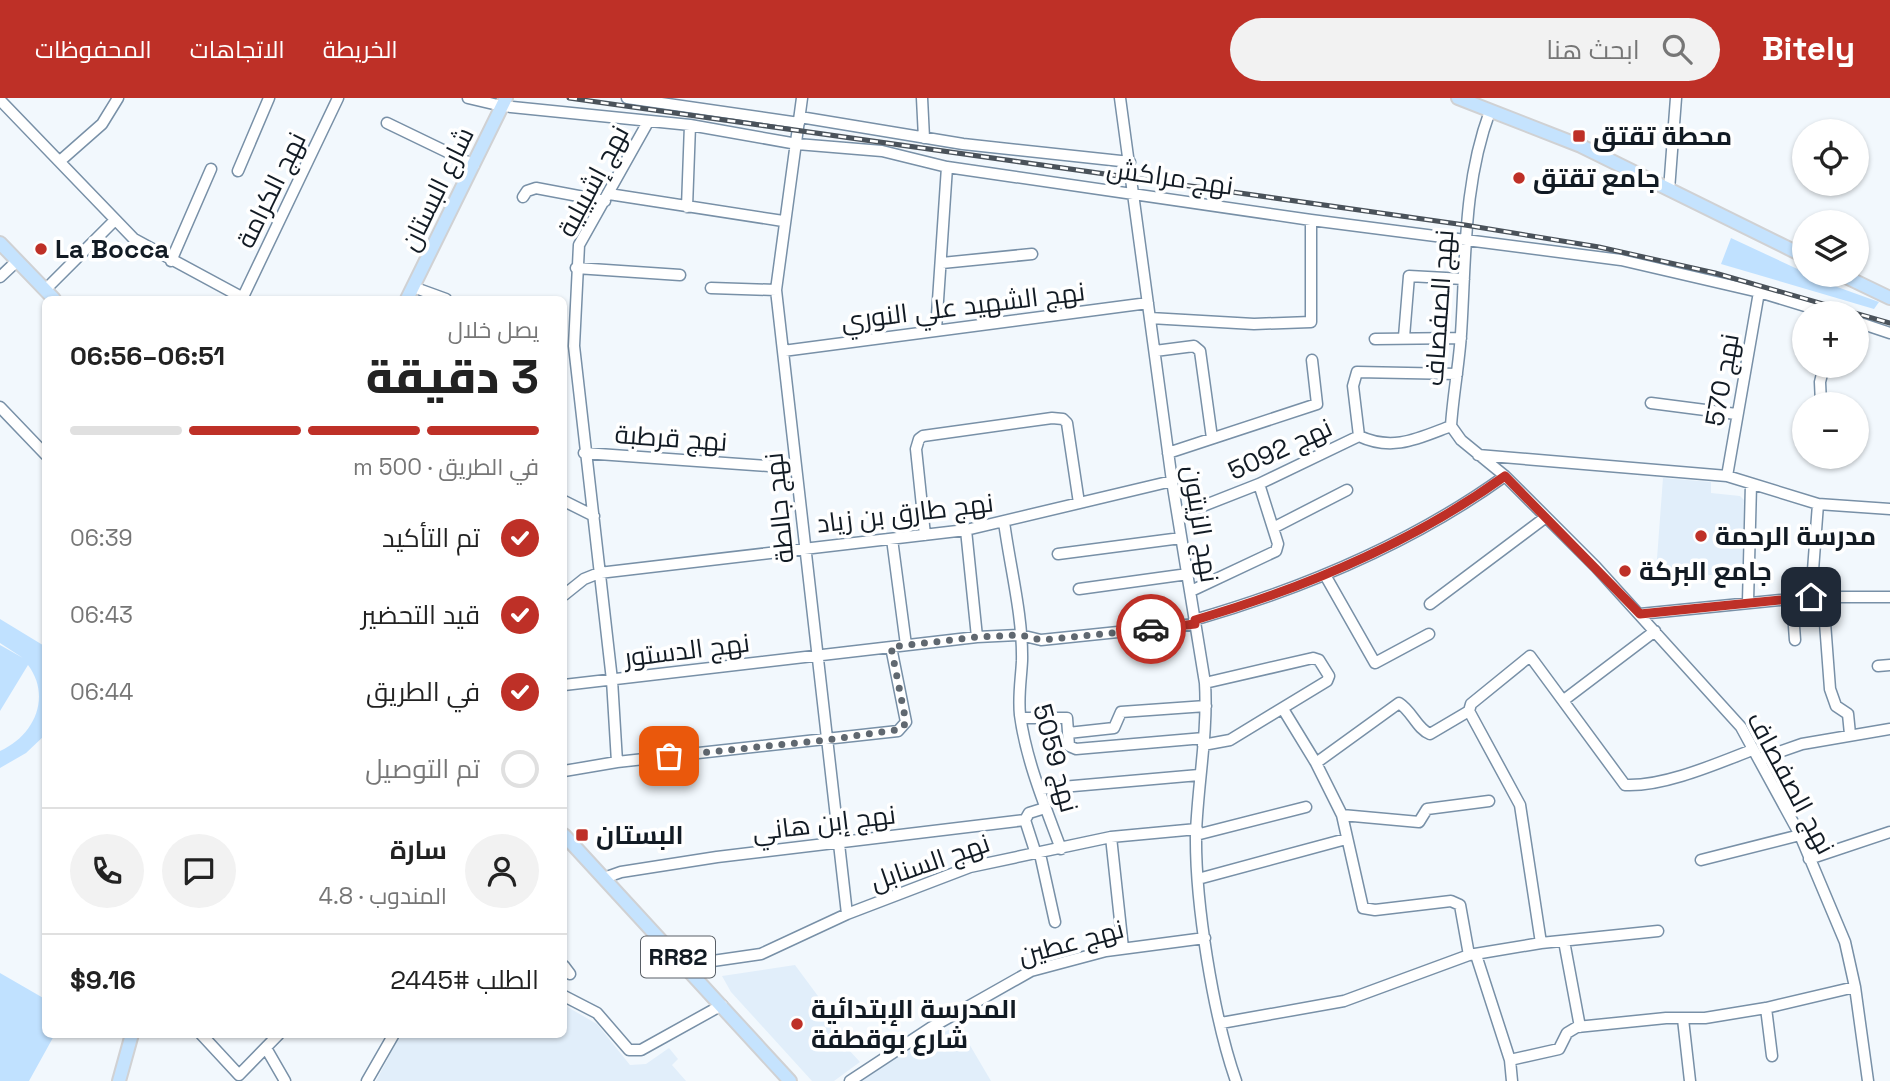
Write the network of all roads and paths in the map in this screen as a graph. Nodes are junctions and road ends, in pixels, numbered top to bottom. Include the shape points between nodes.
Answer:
1 (118, 98) edge
2 (269, 98) edge
3 (338, 98) edge
4 (468, 98) edge
5 (627, 98) edge
6 (802, 98) edge
7 (922, 98) edge
8 (1120, 98) edge
9 (1458, 98) edge
10 (1676, 98) edge
11 (0, 100) edge
12 (504, 102) edge
13 (1490, 111) junction
14 (799, 120) junction
15 (648, 122) junction
16 (387, 123) dead end
17 (690, 125) junction
18 (924, 138) junction
19 (797, 144) junction
20 (60, 161) junction
21 (1129, 162) junction
22 (474, 165) junction
23 (947, 167) junction
24 (211, 169) dead end
25 (238, 171) dead end
26 (1669, 190) junction
27 (1135, 194) junction
28 (523, 197) dead end
29 (607, 197) junction
30 (687, 207) junction
31 (114, 220) junction
32 (1311, 220) junction
33 (783, 221) junction
34 (1464, 240) junction
35 (0, 243) edge
36 (1792, 250) edge
37 (1032, 254) dead end
38 (17, 261) junction
39 (171, 261) junction
40 (942, 263) junction
41 (576, 268) junction
42 (680, 275) dead end
43 (0, 277) edge
44 (1464, 279) junction
45 (1867, 287) edge
46 (710, 288) dead end
47 (776, 290) junction
48 (1759, 292) junction
49 (410, 293) edge
50 (50, 294) edge
51 (237, 296) edge
52 (244, 296) edge
53 (428, 296) edge
54 (1890, 298) edge
55 (1792, 302) edge
56 (1148, 303) junction
57 (1150, 318) junction
58 (1869, 326) edge
59 (936, 331) junction
60 (1890, 333) edge
61 (1404, 337) junction
62 (1461, 338) junction
63 (1375, 339) dead end
64 (567, 343) edge
65 (574, 346) junction
66 (783, 351) junction
67 (1155, 351) junction
68 (1312, 360) dead end
69 (1457, 374) junction
70 (1651, 404) dead end
71 (0, 407) edge
72 (1736, 414) junction
73 (1451, 426) junction
74 (1359, 436) junction
75 (1212, 438) junction
76 (42, 451) edge
77 (584, 453) junction
78 (1168, 453) junction
79 (1477, 455) junction
80 (796, 468) junction
81 (1505, 476) junction
82 (1727, 476) junction
83 (1172, 481) junction
84 (1259, 484) junction
85 (1751, 484) junction
86 (1347, 490) dead end
87 (567, 502) edge
88 (1079, 503) junction
89 (1818, 504) junction
90 (1890, 509) edge
91 (1180, 515) junction
92 (594, 516) junction
93 (1546, 517) junction
94 (1004, 522) junction
95 (1273, 528) junction
96 (966, 530) junction
97 (925, 535) junction
98 (1181, 538) junction
99 (892, 539) junction
100 (803, 547) junction
101 (1058, 554) dead end
102 (599, 573) junction
103 (1188, 574) junction
104 (1325, 575) junction
105 (1079, 589) dead end
106 (1191, 591) junction
107 (567, 593) edge
108 (1823, 596) junction
109 (1811, 597) junction
110 (1890, 597) edge
111 (1792, 599) junction
112 (1748, 603) junction
113 (1430, 604) dead end
114 (1640, 614) junction
115 (1195, 622) junction
116 (1655, 631) junction
117 (1429, 634) dead end
118 (1020, 635) junction
119 (977, 637) junction
120 (1795, 640) dead end
121 (906, 645) junction
122 (891, 647) junction
123 (815, 656) junction
124 (1890, 665) edge
125 (1878, 666) dead end
126 (612, 680) junction
127 (1205, 683) junction
128 (567, 685) edge
129 (1564, 700) junction
130 (1206, 706) junction
131 (1283, 709) junction
132 (1469, 711) junction
133 (1021, 718) junction
134 (1890, 729) edge
135 (1068, 733) junction
136 (1850, 734) junction
137 (827, 740) junction
138 (1203, 742) junction
139 (1756, 755) junction
140 (617, 762) junction
141 (1316, 763) junction
142 (567, 770) edge
143 (1199, 775) junction
144 (1039, 789) junction
145 (1489, 801) dead end
146 (1306, 807) dead end
147 (1045, 808) junction
148 (1342, 815) junction
149 (1025, 820) junction
150 (1196, 832) junction
151 (1890, 832) edge
152 (1800, 835) junction
153 (1111, 837) junction
154 (1346, 839) junction
155 (567, 841) edge
156 (837, 842) junction
157 (1061, 849) junction
158 (1038, 852) junction
159 (1809, 859) junction
160 (1701, 860) dead end
161 (604, 878) junction
162 (1198, 880) junction
163 (847, 914) junction
164 (1055, 922) dead end
165 (1658, 931) dead end
166 (1205, 938) junction
167 (1564, 941) junction
168 (1541, 943) junction
169 (1123, 948) junction
170 (1473, 955) junction
171 (685, 965) junction
172 (1855, 987) junction
173 (567, 998) edge
174 (722, 1005) junction
175 (1766, 1008) junction
176 (1683, 1018) junction
177 (1221, 1023) junction
178 (1580, 1027) junction
179 (131, 1038) edge
180 (204, 1038) edge
181 (275, 1038) edge
182 (390, 1038) edge
183 (266, 1048) junction
184 (1772, 1056) dead end
185 (1510, 1060) junction
186 (237, 1078) edge
187 (119, 1081) edge
188 (285, 1081) edge
189 (367, 1081) edge
190 (790, 1081) edge
191 (850, 1081) edge
192 (1236, 1081) edge
193 (1512, 1081) edge
194 (1690, 1081) edge
195 (1868, 1081) edge

1 - 20 street via 102,124
2 - 25 street
3 - 52 street, نهج الكرامة
4 - 12 street, نهج مراكش
5 - 14 street
6 - 14 street, نهج جالطة
7 - 18 street
8 - 21 street, نهج الزيتون
9 - 13 main road
10 - 26 street
11 - 20 street
12 - 15 street, نهج مراكش
12 - 22 main road, شارع البستان
13 - 26 main road via 1581,146
13 - 34 street, نهج الصفصاف via 1477,152
14 - 18 street
14 - 19 street, نهج جالطة
15 - 17 street, نهج مراكش
15 - 29 street, نهج إشبيلية
16 - 22 street
17 - 19 street, نهج مراكش
17 - 30 street
18 - 21 street
19 - 23 street, نهج مراكش via 883,151
19 - 33 street, نهج جالطة
20 - 31 street
21 - 27 street, نهج الزيتون
22 - 49 main road, شارع البستان
23 - 27 street, نهج مراكش
23 - 40 street
24 - 39 street
26 - 36 main road
27 - 32 street, نهج مراكش
27 - 56 street, نهج الزيتون
28 - 29 street via 536,188
29 - 30 street
29 - 41 street, نهج إشبيلية via 579,245
30 - 33 street
31 - 39 street via 134,239
31 - 50 street
32 - 34 street, نهج مراكش
32 - 57 street via 1311,322
33 - 47 street, نهج جالطة
34 - 44 street, نهج الصفصاف
34 - 48 street, نهج مراكش via 1621,260
35 - 38 main road
37 - 40 street
38 - 43 street
38 - 50 main road
39 - 51 street
40 - 59 street
41 - 42 street
41 - 65 street, نهج إشبيلية
44 - 61 street via 1409,276
44 - 62 street, نهج الصفصاف
45 - 54 main road
46 - 47 street
47 - 66 street, نهج جالطة
48 - 55 street, نهج مراكش
48 - 72 street, نهج 570
49 - 53 street
56 - 57 street, نهج الزيتون
56 - 59 street, نهج الشهيد علي النوري
57 - 67 street, نهج الزيتون
58 - 60 street
59 - 66 street, نهج الشهيد علي النوري
61 - 62 street
61 - 63 street
62 - 69 street, نهج الصفصاف
64 - 65 street
65 - 77 street, نهج إشبيلية
66 - 80 street, نهج جالطة
67 - 75 street via 1194,346 1199,351
67 - 78 street, نهج الزيتون
68 - 75 street via 1317,404
69 - 73 street, نهج الصفصاف
69 - 74 street via 1357,372 1353,386
70 - 72 street
71 - 76 street
72 - 82 street, نهج 570
73 - 74 street via 1400,445 1370,442
73 - 79 street, نهج الصفصاف
74 - 84 street, نهج 5092
75 - 78 street
77 - 80 street, نهج قرطبة
77 - 92 street, نهج إشبيلية
78 - 83 street, نهج الزيتون
79 - 81 street, نهج الصفصاف
79 - 82 street
80 - 100 street, نهج جالطة
81 - 93 street, نهج الصفصاف
81 - 104 street, نهج الدستور via 1461,508
82 - 85 street
83 - 88 street, نهج طارق بن زياد
83 - 91 street, نهج الزيتون
84 - 91 street, نهج 5092
84 - 95 street
85 - 89 street
85 - 112 street
86 - 95 street
87 - 92 street
88 - 94 street, نهج طارق بن زياد
88 - 97 street via 1063,419 923,436 916,449
89 - 90 street
89 - 109 street
91 - 98 street, نهج الزيتون
92 - 102 street, نهج إشبيلية
93 - 113 street
93 - 114 street, نهج الصفصاف
94 - 96 street, نهج طارق بن زياد
94 - 118 street, نهج 5059
95 - 106 street via 1278,544 1272,554
96 - 97 street, نهج طارق بن زياد
96 - 119 street
97 - 99 street, نهج طارق بن زياد
98 - 101 street
98 - 103 street, نهج الزيتون
99 - 100 street, نهج طارق بن زياد
99 - 121 street
100 - 102 street, نهج طارق بن زياد
100 - 123 street, نهج جالطة
102 - 107 street, نهج طارق بن زياد
102 - 126 street, نهج إشبيلية
103 - 105 street
103 - 106 street, نهج الزيتون
104 - 115 street, نهج الدستور
104 - 117 street via 1376,663
106 - 115 street, نهج الزيتون
108 - 109 street
108 - 110 street
108 - 136 street via 1830,689 1836,706 1848,715
109 - 111 street
111 - 112 street
111 - 120 street
112 - 114 street
114 - 116 street, نهج الصفصاف
115 - 118 street, نهج الدستور via 1041,640
115 - 127 street, نهج الزيتون
116 - 129 street
116 - 139 street, نهج الصفصاف via 1727,709
118 - 119 street, نهج الدستور
118 - 133 street, نهج 5059 via 1022,663 1017,687
119 - 121 street, نهج الدستور
121 - 122 street, نهج الدستور
122 - 123 street, نهج الدستور
122 - 137 street via 905,726 898,731
123 - 126 street, نهج الدستور
123 - 137 street, نهج جالطة
124 - 125 street
126 - 128 street, نهج الدستور
126 - 140 street, نهج إشبيلية
127 - 130 street, نهج الزيتون
127 - 131 street via 1319,660 1328,673 1327,681
129 - 132 street via 1530,656 1471,704
129 - 139 street via 1625,785
130 - 135 street via 1121,712 1114,729
130 - 138 street, نهج الزيتون
131 - 138 street via 1230,740
131 - 141 street
132 - 141 street via 1430,734 1399,703
132 - 168 street via 1520,805
133 - 135 street via 1067,718
133 - 144 street, نهج 5059
134 - 136 street
135 - 138 street via 1069,746 1076,749
136 - 139 street
137 - 140 street
137 - 156 street, نهج جالطة
138 - 143 street, نهج الزيتون
139 - 152 street, نهج الصفصاف
140 - 142 street
141 - 148 street
143 - 144 street
143 - 150 street, نهج الزيتون
144 - 147 street, نهج 5059
145 - 148 street via 1427,809 1419,822
146 - 150 street, نهج السنابل
147 - 149 street, نهج إبن هاني via 1029,813
147 - 157 street, نهج 5059
148 - 154 street
149 - 156 street, نهج إبن هاني
149 - 158 street
150 - 153 street, نهج السنابل
150 - 162 street, نهج الزيتون
151 - 159 street
152 - 159 street, نهج الصفصاف
152 - 160 street
153 - 157 street, نهج السنابل
153 - 169 street
154 - 162 street
154 - 170 street via 1363,908 1451,901 1460,905
155 - 161 main road, RR82
156 - 161 street, نهج إبن هاني
156 - 163 street, نهج جالطة
157 - 158 street, نهج السنابل
158 - 163 street, نهج السنابل via 970,867
158 - 164 street
159 - 172 street, نهج الصفصاف via 1845,942
161 - 171 main road, RR82
162 - 166 street, نهج الزيتون
163 - 171 street, نهج السنابل via 761,954
165 - 167 street
166 - 169 street, نهج عطين
166 - 177 street, نهج الزيتون
167 - 168 street
167 - 178 street
168 - 170 street
169 - 191 street, نهج عطين via 1018,976
170 - 177 street via 1344,1001
170 - 185 street
171 - 174 main road, RR82
172 - 175 street
172 - 195 street, نهج الصفصاف
173 - 174 street via 597,1013 629,1050 641,1050
174 - 190 main road, RR82
175 - 176 street
175 - 184 street
176 - 178 street
176 - 194 street
177 - 192 street, نهج الزيتون
178 - 185 street via 1567,1033 1559,1049
179 - 187 main road
180 - 186 street
181 - 183 street
182 - 189 street
183 - 186 street
183 - 188 street
185 - 193 street

